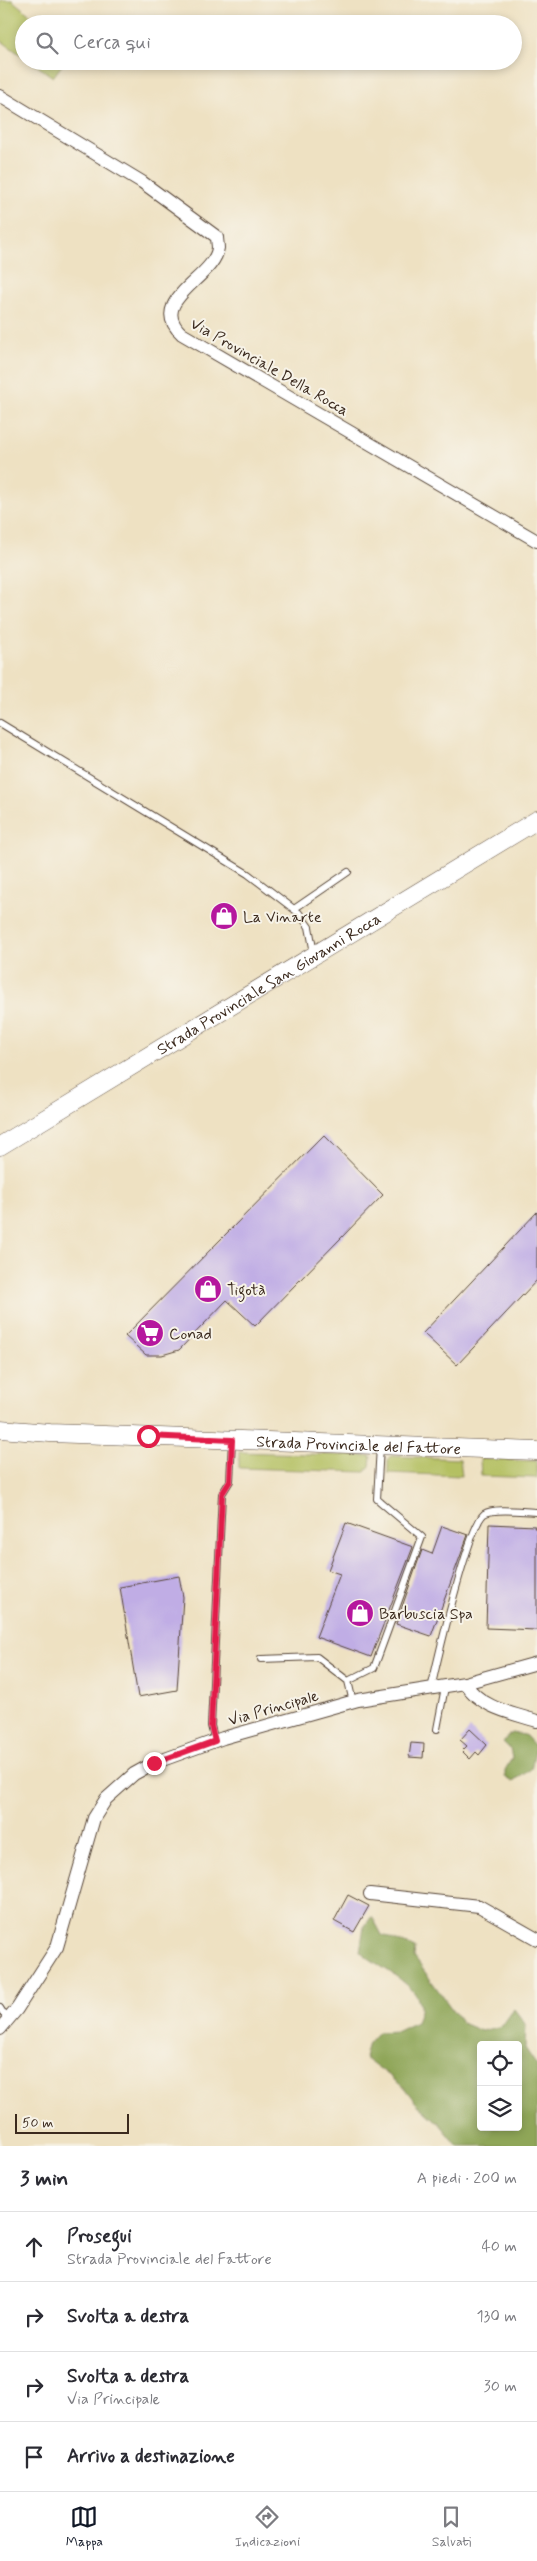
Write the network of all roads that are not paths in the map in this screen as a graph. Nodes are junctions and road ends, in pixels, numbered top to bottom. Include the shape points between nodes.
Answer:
1 (0, 96) edge
2 (537, 541) edge
3 (0, 723) edge
4 (537, 820) edge
5 (348, 872) dead end
6 (294, 909) junction
7 (314, 955) junction
8 (0, 1146) edge
9 (0, 1429) edge
10 (232, 1440) junction
11 (380, 1446) junction
12 (537, 1451) edge
13 (537, 1512) edge
14 (261, 1659) dead end
15 (537, 1663) edge
16 (348, 1681) junction
17 (465, 1683) junction
18 (445, 1688) junction
19 (431, 1689) junction
20 (353, 1702) junction
21 (537, 1721) edge
22 (437, 1729) dead end
23 (215, 1741) junction
24 (370, 1894) dead end
25 (537, 1939) edge
26 (2, 2019) edge

1 - 2 street, Via Provinciale Della Rocca via 142,182 217,236 218,249 210,263 173,306 173,326 182,334
3 - 6 lane via 232,863
4 - 7 main road, Strada Provinciale San Giovanni Rocca
5 - 6 lane
6 - 7 lane via 309,926
7 - 8 main road, Strada Provinciale San Giovanni Rocca
9 - 10 main road, Strada Provinciale del Fattore
10 - 11 main road, Strada Provinciale del Fattore
10 - 23 lane via 230,1481 222,1494 211,1726
11 - 12 main road, Strada Provinciale del Fattore
11 - 16 lane via 377,1499 422,1537 374,1668
13 - 19 lane via 493,1511 483,1515 474,1533 449,1612
14 - 16 lane via 317,1657
15 - 17 street, Via Principale
16 - 20 lane
17 - 18 street, Via Principale
17 - 21 street via 469,1691 494,1707
18 - 19 street, Via Principale
18 - 22 lane
19 - 20 street, Via Principale
20 - 23 street, Via Principale
23 - 26 street, Via Principale via 154,1763 134,1774 106,1798 94,1818 57,1947 17,2009
24 - 25 street via 479,1906

